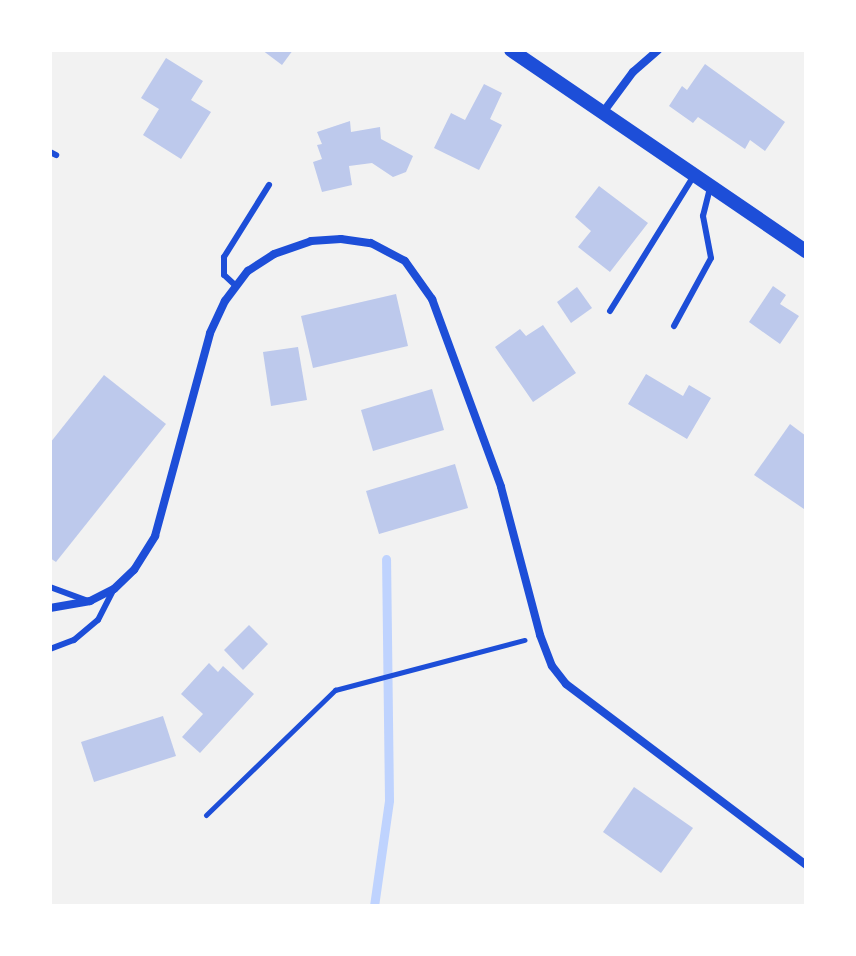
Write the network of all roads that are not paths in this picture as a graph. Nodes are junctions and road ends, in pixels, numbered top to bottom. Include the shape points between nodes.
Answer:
1 (511, 50) edge
2 (658, 50) edge
3 (604, 111) junction
4 (695, 174) junction
5 (269, 185) dead end
6 (711, 185) junction
7 (806, 251) edge
8 (236, 286) junction
9 (610, 311) dead end
10 (674, 326) dead end
11 (50, 587) edge
12 (114, 589) junction
13 (90, 601) junction
14 (50, 608) edge
15 (50, 649) edge
16 (806, 865) edge

1 - 3 street
2 - 3 street via 633,72
3 - 4 street
4 - 6 street
4 - 9 lane
5 - 8 lane via 224,257 224,275
6 - 7 street
6 - 10 lane via 703,216 711,258
8 - 12 street via 210,333 155,536 134,570
8 - 16 street via 274,254 311,241 341,239 390,250 419,277 432,299 492,462 552,666 566,684
11 - 13 lane
12 - 13 street
12 - 15 lane via 98,620 74,640
13 - 14 street

